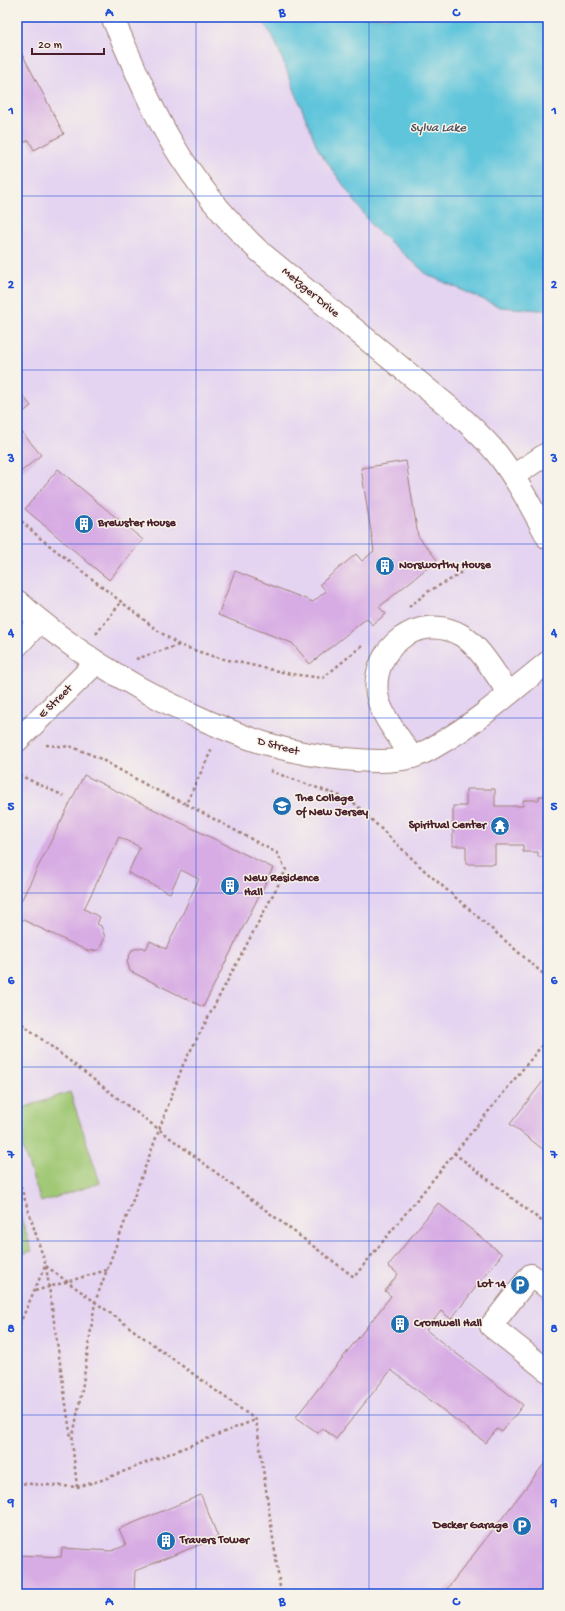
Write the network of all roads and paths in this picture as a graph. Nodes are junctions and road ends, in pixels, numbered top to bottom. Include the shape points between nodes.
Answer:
1 (112, 17) edge
2 (548, 453) edge
3 (513, 476) junction
4 (17, 517) edge
5 (548, 538) edge
6 (466, 567) dead end
7 (17, 601) edge
8 (122, 601) junction
9 (406, 610) dead end
10 (40, 621) junction
11 (95, 635) dead end
12 (366, 643) dead end
13 (179, 645) junction
14 (17, 646) edge
15 (132, 661) dead end
16 (548, 662) edge
17 (96, 663) junction
18 (509, 693) junction
19 (17, 741) edge
20 (41, 744) dead end
21 (213, 745) dead end
22 (412, 757) junction
23 (17, 763) edge
24 (270, 771) dead end
25 (64, 796) dead end
26 (186, 804) junction
27 (548, 978) edge
28 (17, 1020) edge
29 (548, 1038) edge
30 (159, 1130) junction
31 (454, 1153) junction
32 (17, 1175) edge
33 (548, 1226) edge
34 (46, 1266) junction
35 (107, 1270) junction
36 (68, 1282) junction
37 (49, 1287) junction
38 (548, 1288) edge
39 (35, 1291) junction
40 (95, 1302) junction
41 (17, 1330) edge
42 (548, 1371) edge
43 (256, 1420) junction
44 (72, 1442) junction
45 (17, 1483) edge
46 (77, 1486) junction
47 (281, 1593) edge
48 (285, 1594) edge

1 - 3 street, Metzger Drive via 171,143 212,201 235,228 459,415 489,445
2 - 3 street
3 - 5 street, Metzger Drive
4 - 8 path via 40,538
6 - 9 path via 456,576 429,591
7 - 10 street, D Street
8 - 11 path
8 - 13 path
10 - 14 street
10 - 17 street, D Street
12 - 13 path via 323,678 291,674 215,657
13 - 15 path
16 - 18 street, D Street
17 - 19 street, E Street
17 - 22 street, D Street via 153,696 257,742 288,751 360,761
18 - 22 street, D Street via 455,735
18 - 22 street via 476,648 461,636 443,629 424,629 407,634 392,645 382,660 376,677 377,695 383,712
20 - 26 path via 72,747 98,757
21 - 26 path
23 - 25 path via 19,775
24 - 27 path via 351,800 424,870
26 - 30 path via 277,853 286,870 183,1065
28 - 30 path
29 - 31 path
30 - 31 path via 354,1277
30 - 35 path
31 - 33 path
32 - 34 path
34 - 36 path
34 - 37 path
34 - 39 path
35 - 36 path
35 - 40 path
36 - 37 path
36 - 40 path
37 - 39 path
37 - 44 path
38 - 42 street via 531,1275 491,1326
39 - 41 path
40 - 43 path
40 - 44 path
43 - 46 path via 102,1480
43 - 47 path
44 - 46 path
45 - 46 path
47 - 48 path

